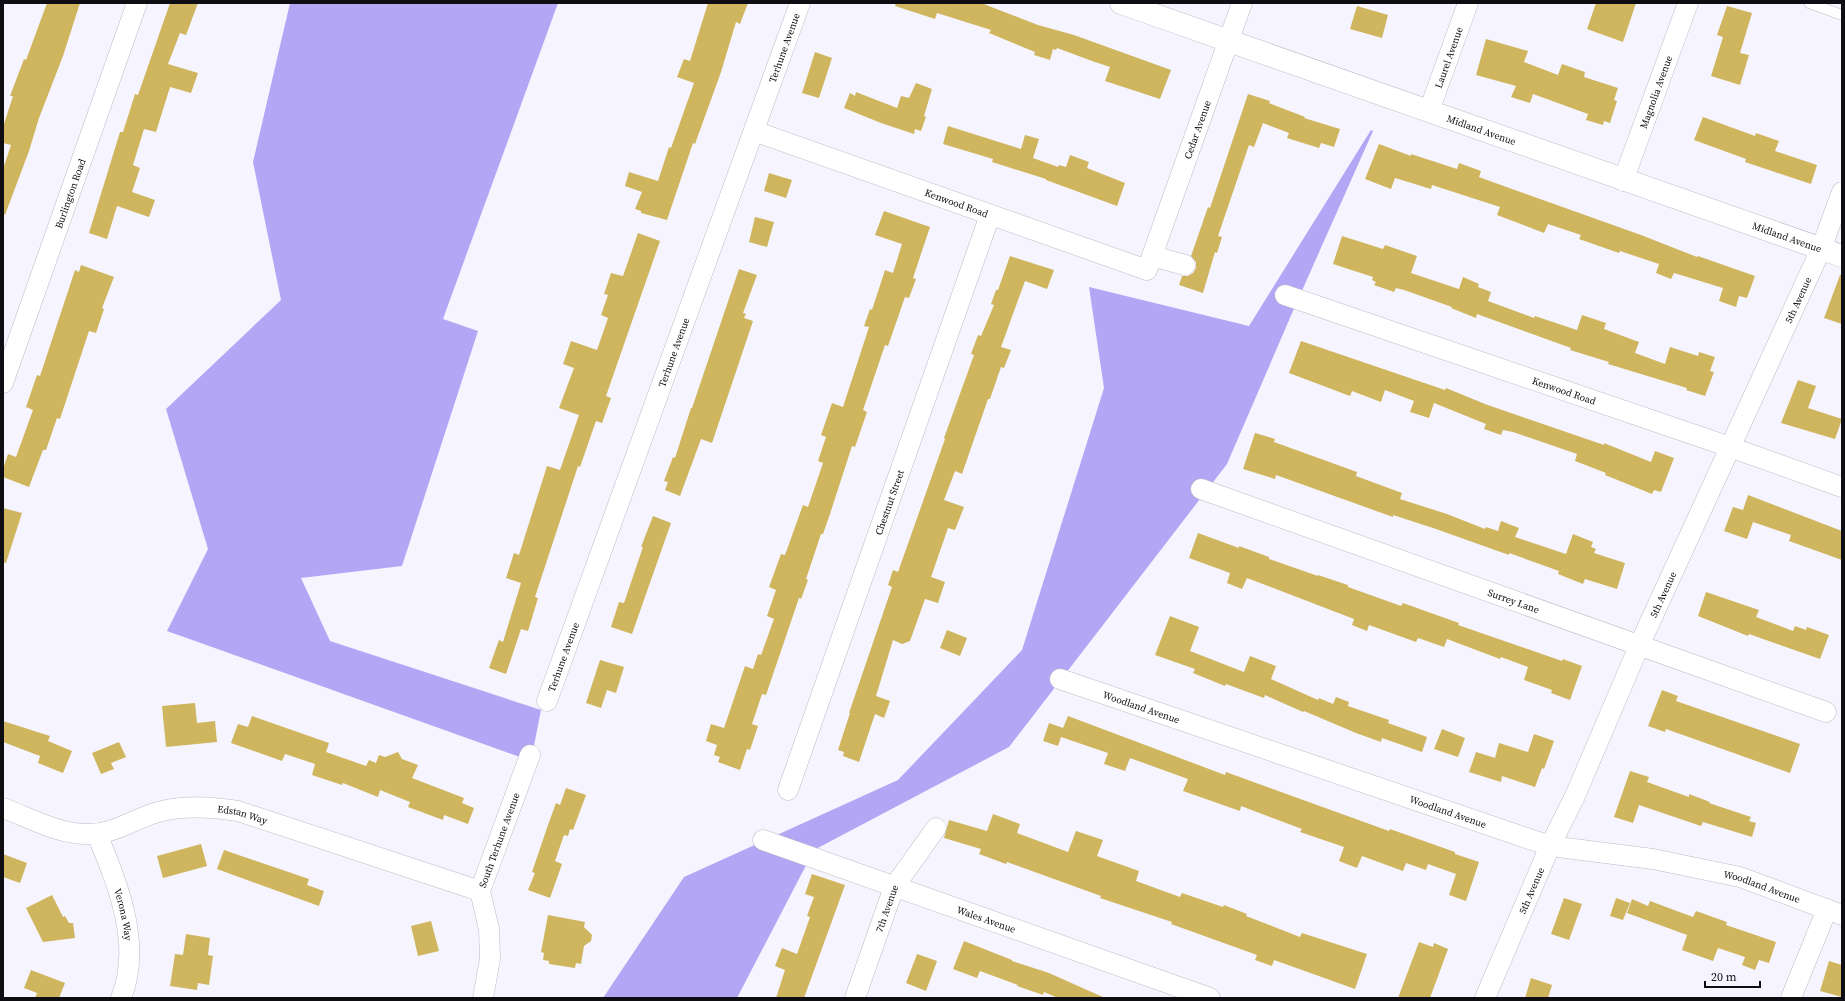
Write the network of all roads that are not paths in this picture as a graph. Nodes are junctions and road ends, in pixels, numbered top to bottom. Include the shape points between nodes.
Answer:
1 (137, 3) edge
2 (800, 3) edge
3 (1121, 3) edge
4 (1242, 3) edge
5 (1468, 3) edge
6 (1688, 3) edge
7 (1809, 3) edge
8 (1842, 15) edge
9 (1228, 40) junction
10 (1429, 111) junction
11 (754, 131) junction
12 (1623, 181) junction
13 (1842, 192) edge
14 (990, 215) junction
15 (1821, 249) junction
16 (1152, 256) junction
17 (1842, 256) edge
18 (1185, 265) dead end
19 (1285, 295) dead end
20 (3, 383) edge
21 (1730, 447) junction
22 (1842, 487) edge
23 (1201, 489) dead end
24 (1639, 646) junction
25 (1060, 679) dead end
26 (547, 701) dead end
27 (1826, 712) dead end
28 (530, 755) dead end
29 (788, 790) dead end
30 (3, 808) edge
31 (936, 828) dead end
32 (97, 834) junction
33 (763, 840) dead end
34 (1550, 846) junction
35 (894, 887) junction
36 (480, 891) junction
37 (1834, 912) edge
38 (1173, 992) edge
39 (121, 998) edge
40 (483, 998) edge
41 (855, 998) edge
42 (1210, 998) edge
43 (1485, 998) edge
44 (1792, 998) edge

1 - 20 street, Burlington Road
2 - 11 street, Terhune Avenue
3 - 9 street, Midland Avenue
4 - 9 street, Cedar Avenue
5 - 10 street, Laurel Avenue
6 - 12 street, Magnolia Avenue
7 - 8 lane
9 - 10 street, Midland Avenue
9 - 16 street, Cedar Avenue
10 - 12 street, Midland Avenue
11 - 14 street, Kenwood Road
11 - 26 street, Terhune Avenue
12 - 15 street, Midland Avenue
13 - 15 street, 5th Avenue
14 - 16 street, Kenwood Road via 1147,270
14 - 29 street, Chestnut Street
15 - 17 street, Midland Avenue
15 - 21 street, 5th Avenue
16 - 18 street
19 - 21 street, Kenwood Road
21 - 22 street, Kenwood Road
21 - 24 street, 5th Avenue
23 - 24 street, Surrey Lane
24 - 27 street, Surrey Lane
24 - 34 street, 5th Avenue via 1575,796
25 - 34 street, Woodland Avenue
28 - 36 street, South Terhune Avenue
30 - 32 street, Edstan Way via 66,832
31 - 35 street, 7th Avenue
32 - 36 street, Edstan Way via 115,830 161,811 186,807 212,807 238,811
32 - 39 street, Verona Way via 116,882 128,928 128,966
33 - 35 street, Wales Avenue
34 - 37 street, Woodland Avenue via 1653,859 1720,872
34 - 43 street, 5th Avenue
35 - 38 street, Wales Avenue
35 - 41 street, 7th Avenue
36 - 40 street, South Terhune Avenue via 489,929 490,959
37 - 44 street
38 - 42 street, Wales Avenue

